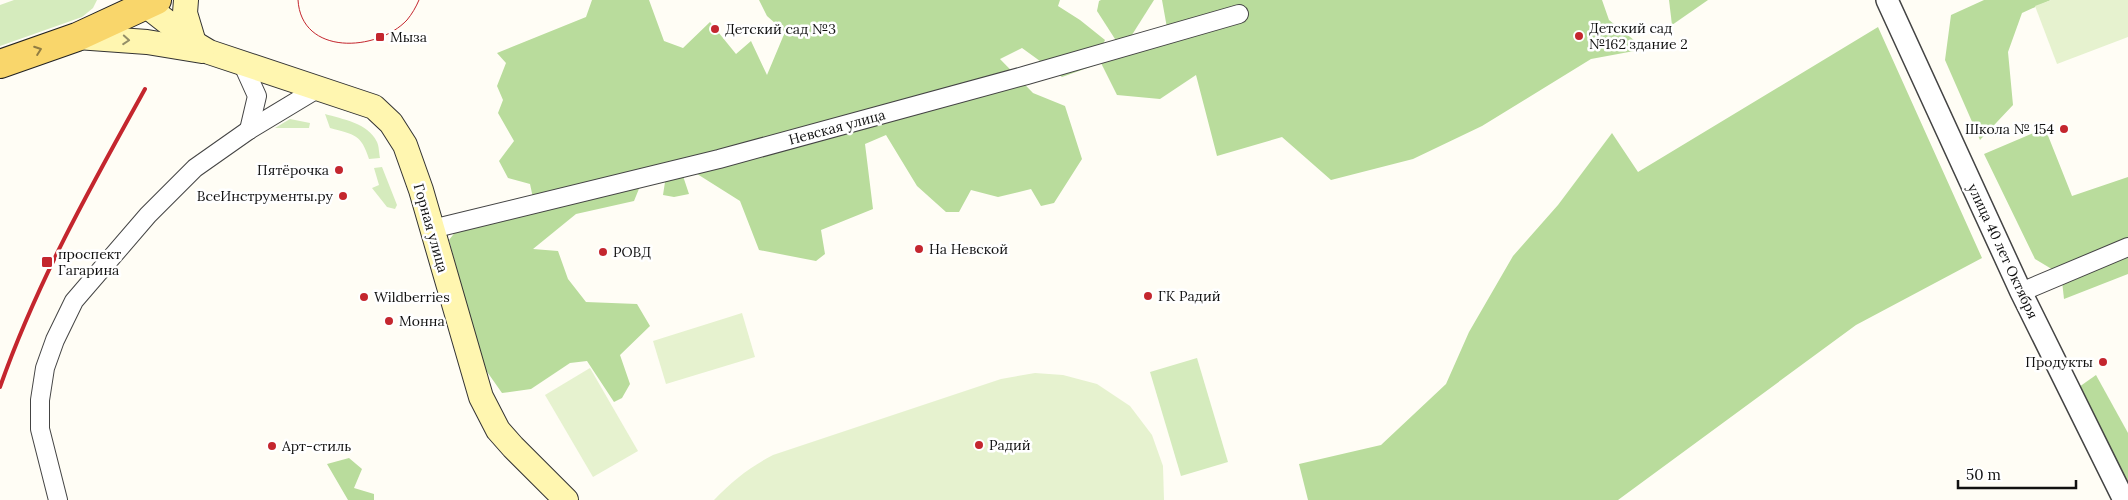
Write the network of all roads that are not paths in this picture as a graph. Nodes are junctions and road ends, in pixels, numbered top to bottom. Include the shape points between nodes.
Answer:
1 (111, 0) edge
2 (186, 0) edge
3 (1886, 0) edge
4 (147, 2) edge
5 (1239, 14) dead end
6 (77, 37) junction
7 (201, 48) junction
8 (0, 64) edge
9 (244, 65) junction
10 (317, 89) junction
11 (249, 130) junction
12 (432, 229) junction
13 (2128, 247) edge
14 (2021, 292) junction
15 (58, 500) edge
16 (566, 500) edge
17 (2124, 500) edge

1 - 6 main road via 100,17
2 - 7 main road via 185,13
3 - 14 street, улица 40 лет Октября
4 - 6 main road
4 - 7 main road, Горная улица
5 - 12 street, Невская улица via 719,159
6 -> 7 main road, Горная улица
8 -> 6 main road
7 - 9 main road, Горная улица
9 - 10 main road, Горная улица
9 - 11 street via 257,96
10 - 11 street
10 - 12 main road, Горная улица via 374,107 391,123 405,145
11 - 15 street via 195,168 148,215 74,301 45,368 40,400 40,429
12 - 16 main road, Горная улица via 481,398 498,430
13 - 14 street
14 - 17 street, улица 40 лет Октября

